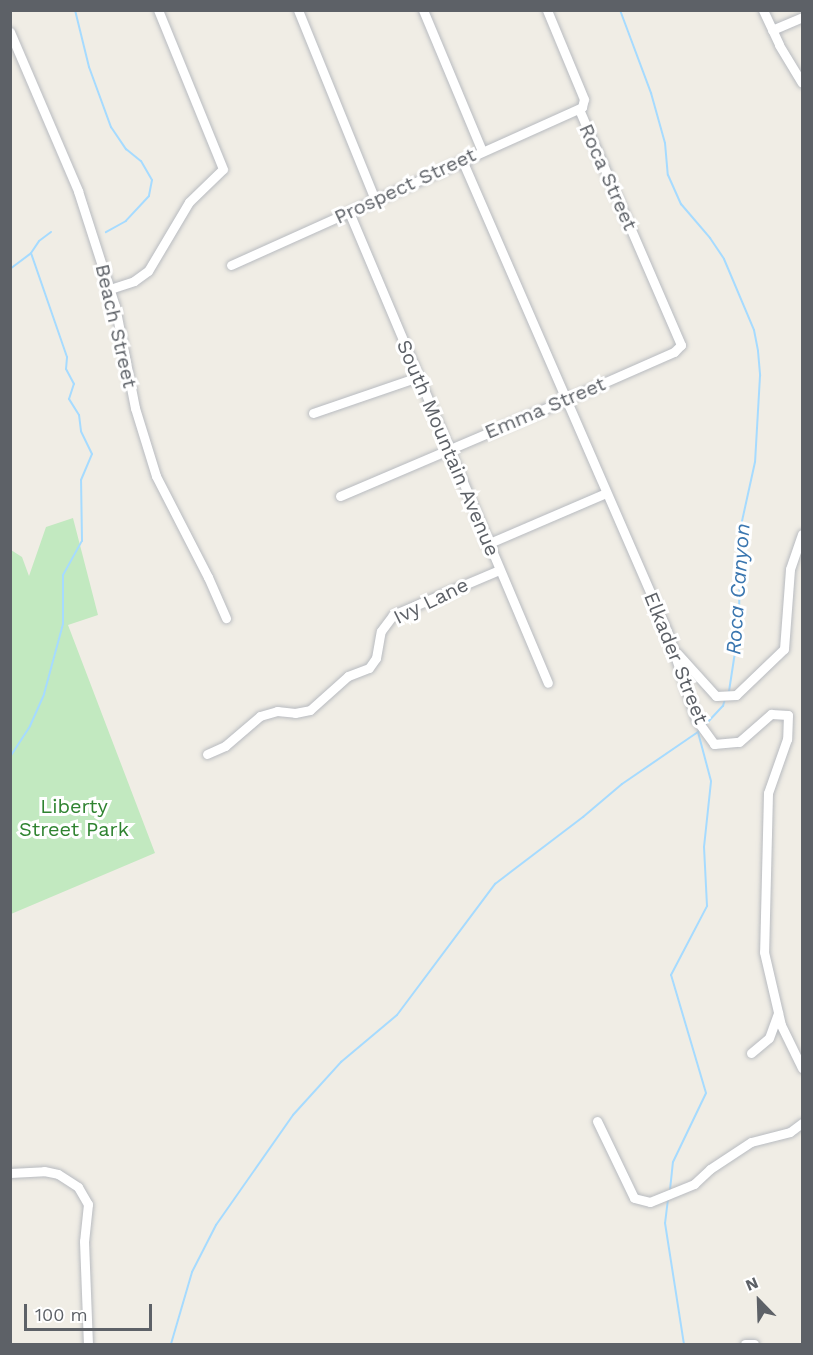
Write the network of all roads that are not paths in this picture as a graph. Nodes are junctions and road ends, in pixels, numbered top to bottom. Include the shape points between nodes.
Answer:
1 (158, 10) edge
2 (298, 10) edge
3 (423, 10) edge
4 (547, 10) edge
5 (763, 10) edge
6 (802, 17) edge
7 (772, 30) junction
8 (10, 32) edge
9 (802, 84) edge
10 (579, 110) junction
11 (482, 151) junction
12 (462, 160) junction
13 (375, 200) junction
14 (349, 212) junction
15 (231, 265) dead end
16 (110, 289) junction
17 (681, 345) joint
18 (418, 377) junction
19 (567, 399) junction
20 (313, 413) dead end
21 (447, 450) junction
22 (606, 493) junction
23 (340, 496) dead end
24 (802, 534) edge
25 (487, 544) junction
26 (499, 570) junction
27 (226, 618) dead end
28 (674, 650) junction
29 (548, 683) dead end
30 (207, 754) dead end
31 (778, 1013) junction
32 (751, 1053) dead end
33 (802, 1068) edge
34 (597, 1121) dead end
35 (802, 1123) edge
36 (10, 1173) edge
37 (88, 1344) edge
38 (745, 1344) edge
39 (754, 1344) edge

1 - 16 street via 223,170 189,202 148,271 134,281
2 - 13 street
3 - 11 street
4 - 10 street, Roca Street via 584,99
5 - 7 street
6 - 7 street
7 - 9 street
8 - 16 street, Beach Street via 72,176
10 - 11 street, Prospect Street
10 - 17 street, Roca Street
11 - 12 street, Prospect Street
12 - 13 street, Prospect Street
12 - 19 street, Elkader Street
13 - 14 street, Prospect Street
14 - 15 street, Prospect Street
14 - 18 street, South Mountain Avenue
16 - 27 street, Beach Street via 147,452
17 - 19 street, Emma Street via 674,352
18 - 20 street
18 - 21 street, South Mountain Avenue
19 - 21 street, Emma Street
19 - 22 street, Elkader Street
21 - 23 street, Emma Street
21 - 25 street, South Mountain Avenue
22 - 25 street
22 - 28 street, Elkader Street
24 - 28 street via 790,568 784,649 733,695 721,696 716,696
25 - 26 street, South Mountain Avenue
26 - 29 street, South Mountain Avenue
26 - 30 street, Ivy Lane via 393,615 381,632 376,658 369,668 348,676 310,710 260,716 236,738
28 - 31 street, Elkader Street via 696,719 714,744 739,742 771,714 788,715 787,739 768,793 764,952
31 - 32 street via 769,1038
31 - 33 street, Elkader Street
34 - 35 street via 634,1198 650,1202 694,1184 751,1142 790,1132
36 - 37 street via 58,1174 78,1187 88,1204 84,1241
38 - 39 street

